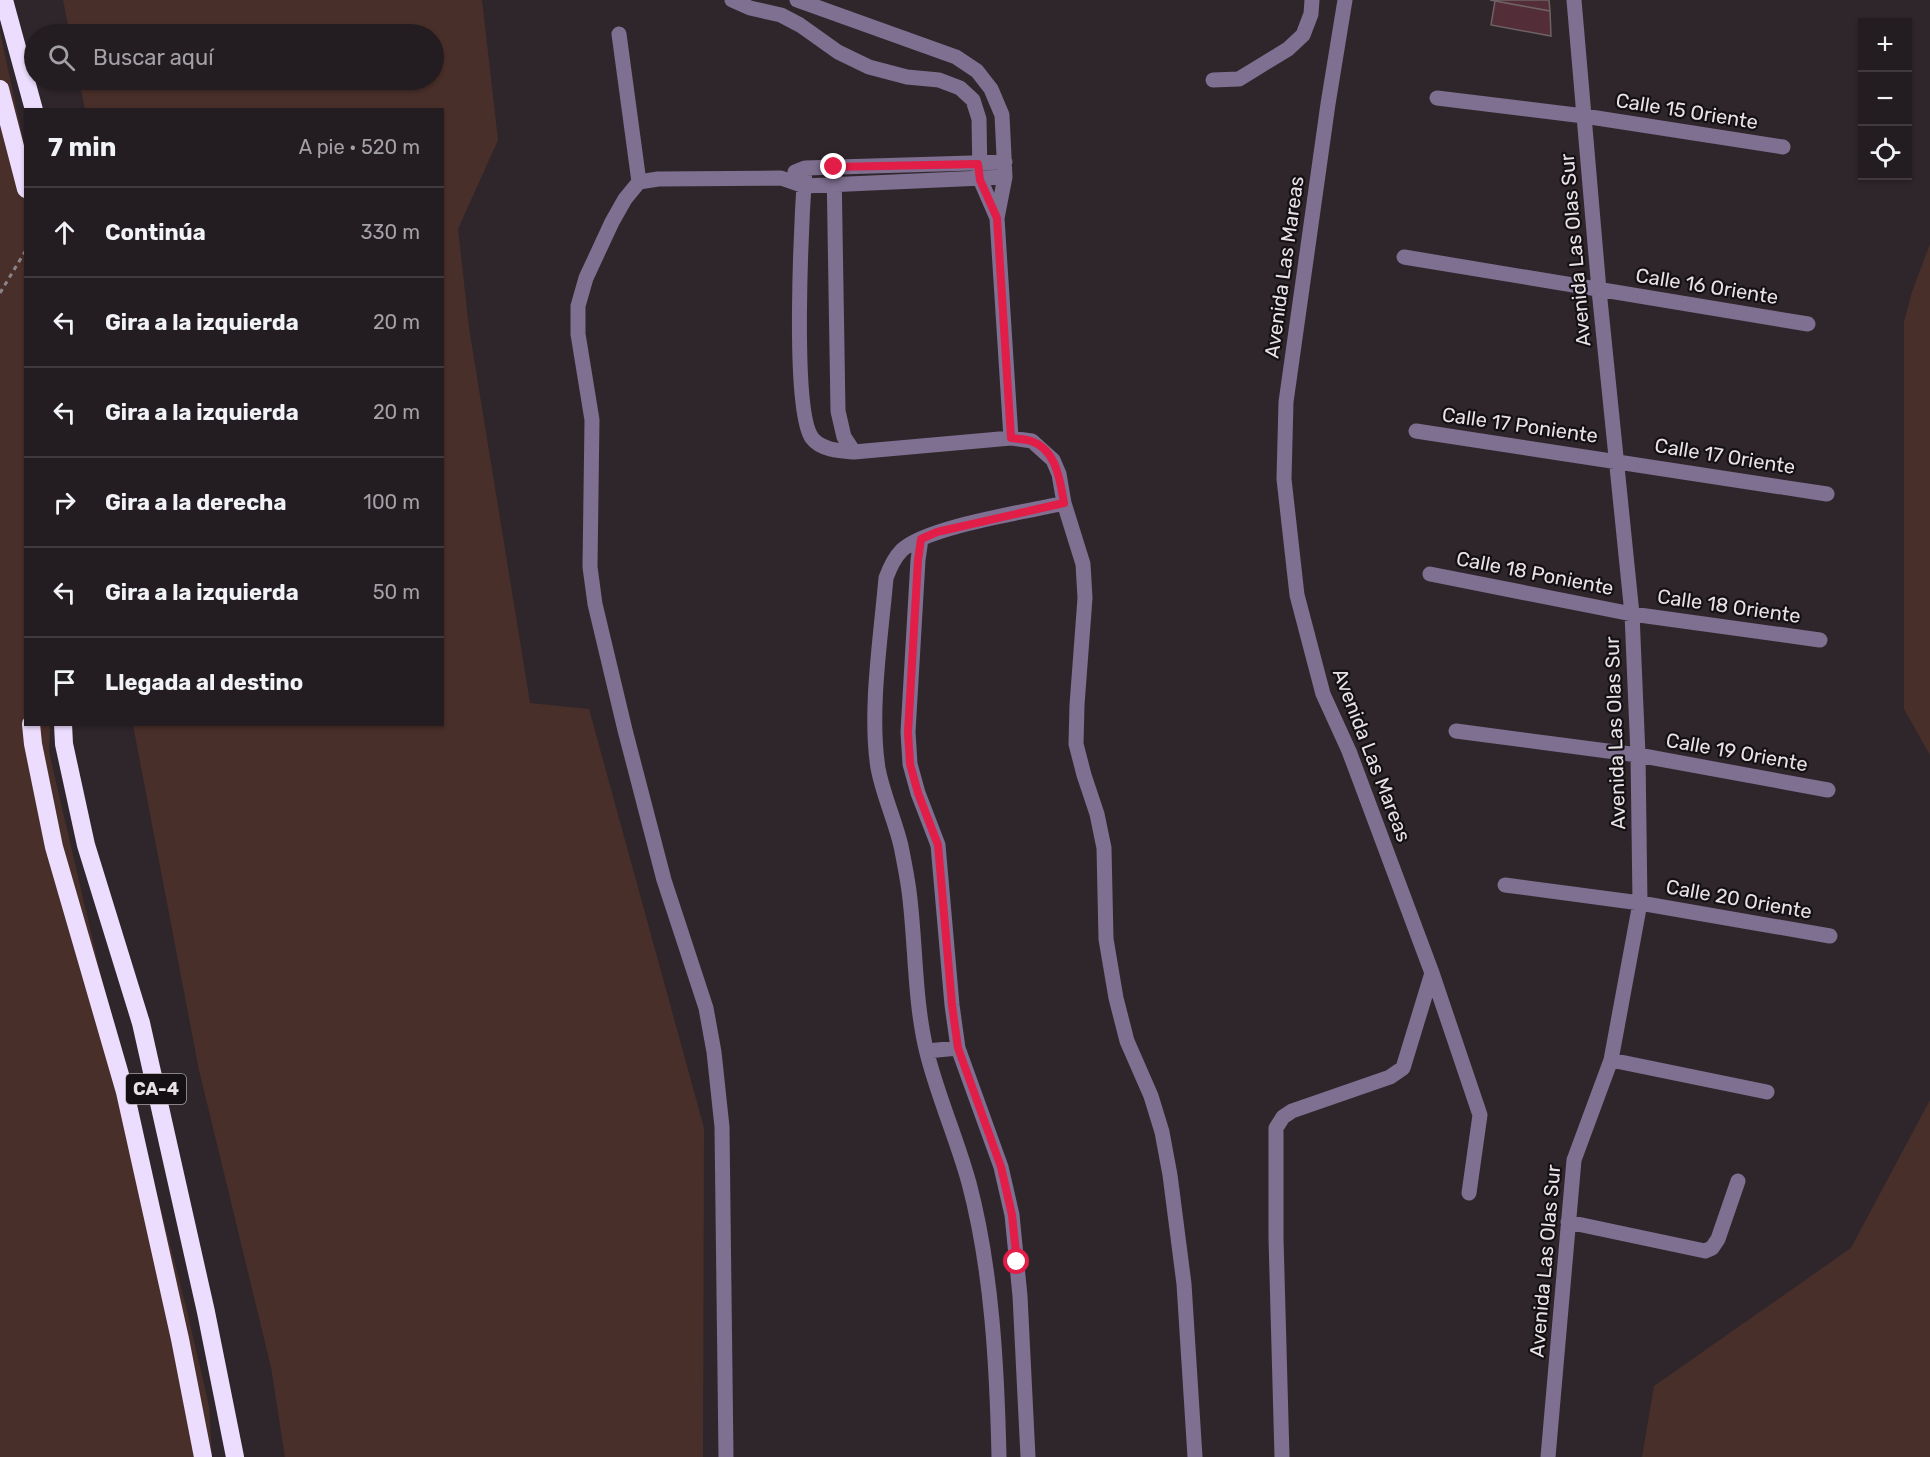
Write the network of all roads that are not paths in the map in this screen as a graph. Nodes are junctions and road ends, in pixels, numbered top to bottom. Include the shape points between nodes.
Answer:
1 (4, 0) edge
2 (732, 0) edge
3 (797, 0) edge
4 (1312, 0) edge
5 (1345, 0) edge
6 (1574, 0) edge
7 (618, 34) dead end
8 (24, 73) edge
9 (1213, 80) dead end
10 (0, 89) edge
11 (29, 90) edge
12 (1437, 98) dead end
13 (33, 108) edge
14 (1584, 116) junction
15 (1783, 147) dead end
16 (834, 167) junction
17 (804, 168) junction
18 (1005, 170) junction
19 (979, 172) junction
20 (781, 178) junction
21 (24, 181) edge
22 (639, 182) junction
23 (834, 185) junction
24 (804, 186) junction
25 (997, 218) junction
26 (1404, 257) dead end
27 (1599, 290) junction
28 (1808, 324) dead end
29 (1416, 431) dead end
30 (1011, 438) junction
31 (854, 452) junction
32 (1617, 461) junction
33 (1827, 494) dead end
34 (1064, 503) junction
35 (921, 539) junction
36 (1430, 574) dead end
37 (1632, 614) junction
38 (1820, 640) dead end
39 (31, 726) edge
40 (63, 726) edge
41 (1456, 731) dead end
42 (1638, 755) junction
43 (1828, 790) dead end
44 (1505, 885) dead end
45 (1640, 903) junction
46 (1830, 936) dead end
47 (1432, 973) junction
48 (958, 1048) junction
49 (927, 1051) junction
50 (1611, 1060) junction
51 (1767, 1092) dead end
52 (1738, 1181) dead end
53 (1469, 1193) dead end
54 (1568, 1222) junction
55 (203, 1457) edge
56 (235, 1457) edge
57 (726, 1457) edge
58 (999, 1457) edge
59 (1028, 1457) edge
60 (1195, 1457) edge
61 (1282, 1457) edge
62 (1548, 1457) edge

1 - 8 highway
2 - 19 street via 781,15 869,67 939,80 960,88 973,100 979,119
3 - 18 street via 956,57 977,71 991,89 1002,115
4 - 9 street via 1303,35 1288,49 1239,79
5 - 47 street, Avenida Las Mareas via 1286,402 1284,479 1297,594 1323,694 1349,751
6 - 14 street, Avenida Las Olas Sur
7 - 22 street
10 - 21 highway
11 - 13 highway
12 - 14 street, Calle 15 Oriente
14 - 15 street, Calle 15 Oriente
14 - 27 street, Avenida Las Olas Sur
16 - 17 street
16 - 19 street
16 - 23 street
17 - 20 street
17 - 24 street
18 - 19 street
18 - 25 street
19 - 23 street
19 - 25 street
20 - 22 street
20 - 24 street
22 - 57 street via 612,222 586,278 578,306 578,334 592,420 590,567 625,730 664,879 706,1008 714,1052 722,1127
23 - 24 street
23 - 31 street via 838,411 844,437
24 - 31 street via 801,394 805,424 813,440 831,450
25 - 30 street
26 - 27 street, Calle 16 Oriente
27 - 28 street, Calle 16 Oriente
27 - 32 street, Avenida Las Olas Sur
29 - 32 street, Calle 17 Poniente
30 - 31 street
30 - 34 street via 1032,441 1053,460
32 - 33 street, Calle 17 Oriente
32 - 37 street, Avenida Las Olas Sur
34 - 35 street
34 - 60 street via 1083,564 1085,598 1076,744 1104,848 1106,939 1116,998 1127,1041 1162,1132 1170,1175 1184,1284
35 - 48 street via 908,732 910,764 938,845
35 - 49 street via 904,548 886,578 876,741 883,792 901,845 909,890
36 - 37 street, Calle 18 Poniente
37 - 38 street, Calle 18 Oriente
37 - 42 street, Avenida Las Olas Sur
39 - 55 highway, CA-4 via 54,847 125,1092
40 - 56 highway, CA-4 via 86,845 141,1023
41 - 42 street, Calle 19 Oriente
42 - 43 street, Calle 19 Oriente
42 - 45 street, Avenida Las Olas Sur
44 - 45 street, Calle 20 Oriente
45 - 46 street, Calle 20 Oriente
45 - 50 street, Avenida Las Olas Sur
47 - 53 street, Avenida Las Mareas via 1480,1115
47 - 61 street via 1403,1068 1390,1077 1293,1111 1276,1128
48 - 49 street
48 - 59 street via 1001,1167 1012,1215
49 - 58 street via 978,1222 990,1295
50 - 51 street
50 - 54 street, Avenida Las Olas Sur via 1574,1160
52 - 54 street via 1718,1239 1705,1251
54 - 62 street, Avenida Las Olas Sur

